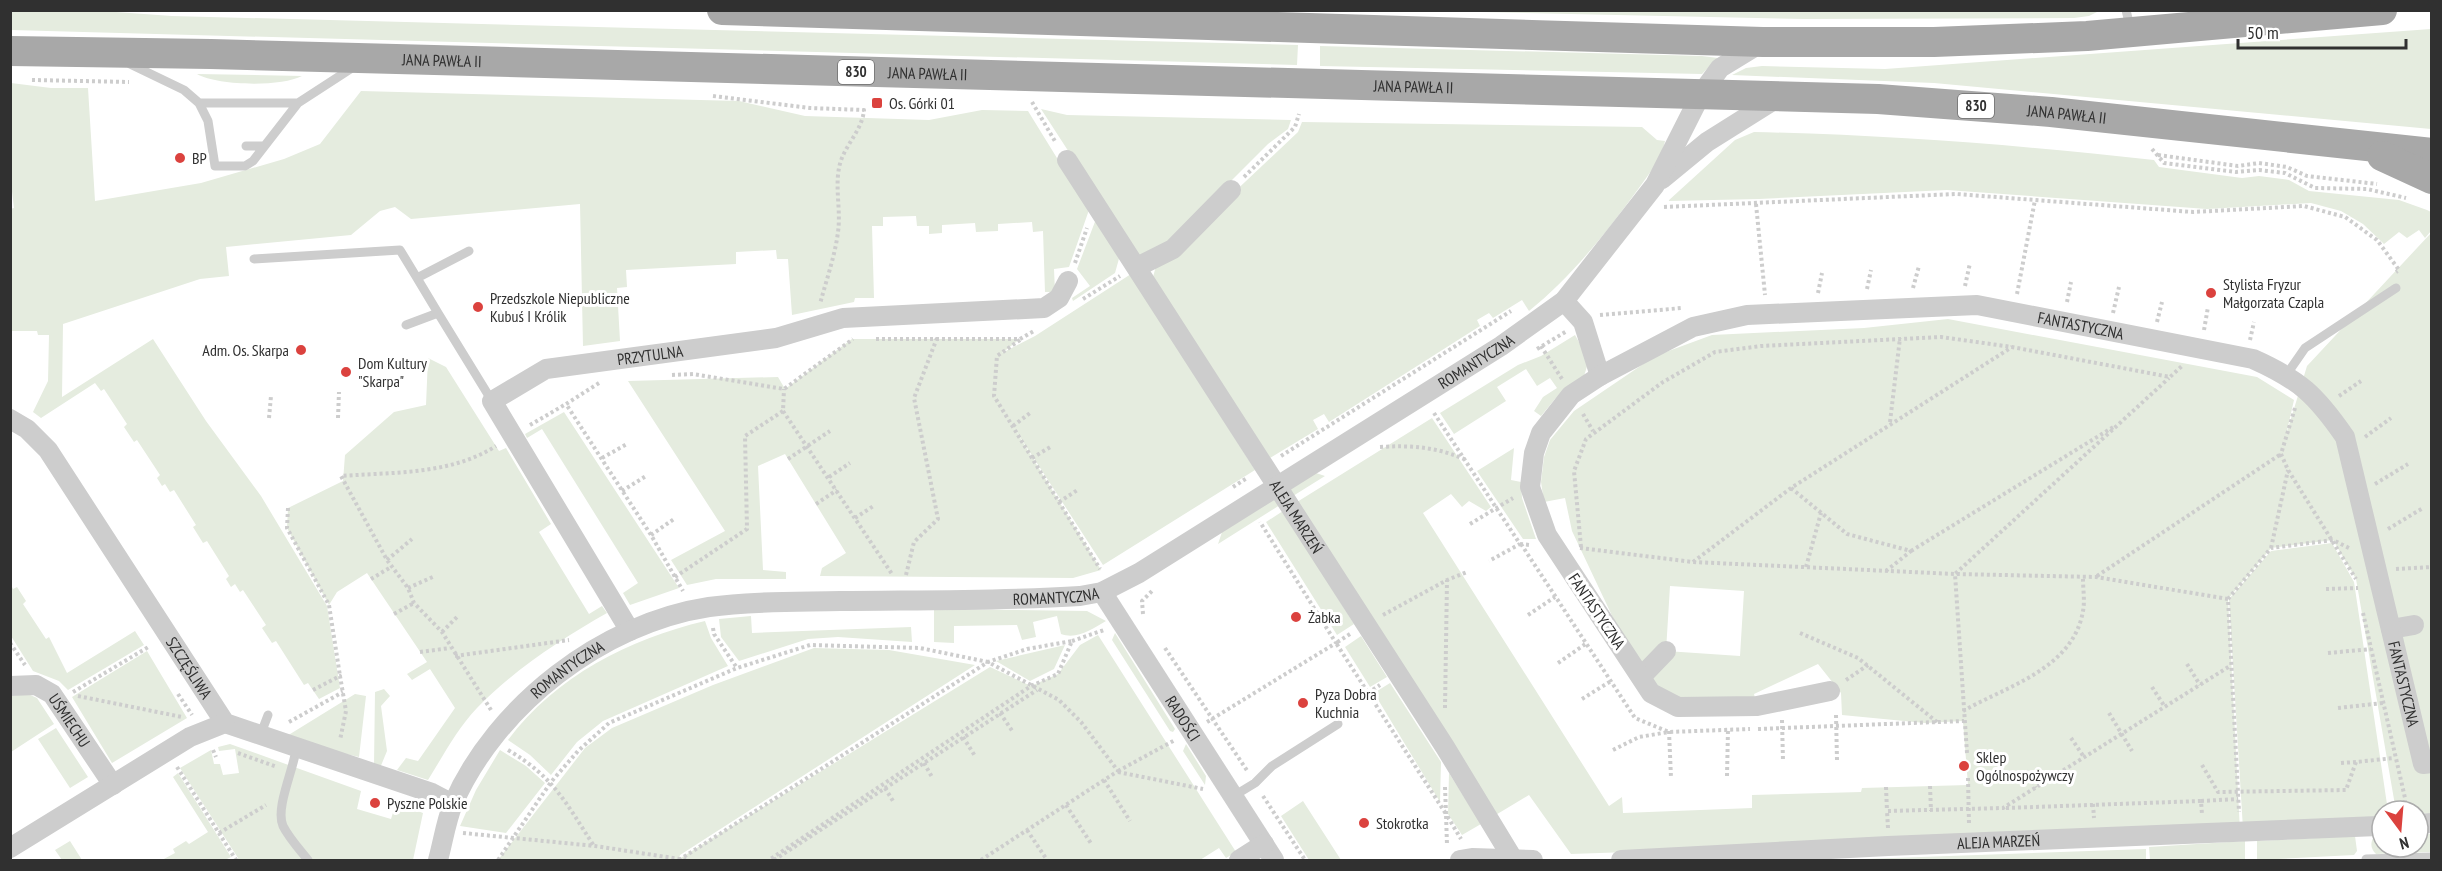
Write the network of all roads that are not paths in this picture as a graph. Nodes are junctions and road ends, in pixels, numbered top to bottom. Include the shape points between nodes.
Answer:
1 (722, 10) edge
2 (2382, 10) edge
3 (2129, 21) edge
4 (1763, 42) junction
5 (10, 51) edge
6 (106, 52) junction
7 (367, 58) junction
8 (1701, 94) junction
9 (1778, 97) junction
10 (199, 103) junction
11 (298, 103) junction
12 (210, 128) junction
13 (221, 128) dead end
14 (266, 129) dead end
15 (277, 129) junction
16 (2358, 145) junction
17 (246, 146) dead end
18 (264, 146) junction
19 (2432, 153) edge
20 (1067, 160) road end
21 (2432, 179) edge
22 (1655, 185) junction
23 (1231, 190) road end
24 (469, 251) dead end
25 (254, 259) dead end
26 (1137, 267) junction
27 (417, 278) junction
28 (1068, 280) road end
29 (2396, 288) dead end
30 (1564, 301) junction
31 (438, 313) junction
32 (406, 325) dead end
33 (2287, 374) junction
34 (1600, 376) junction
35 (492, 401) junction
36 (10, 419) edge
37 (1277, 486) junction
38 (1102, 592) junction
39 (2414, 625) dead end
40 (2391, 629) junction
41 (630, 631) junction
42 (1666, 651) dead end
43 (1641, 677) junction
44 (10, 686) edge
45 (1830, 691) dead end
46 (268, 715) dead end
47 (225, 723) junction
48 (1338, 724) dead end
49 (260, 736) junction
50 (296, 757) junction
51 (2426, 758) edge
52 (113, 785) junction
53 (1232, 797) junction
54 (453, 804) junction
55 (2370, 826) edge
56 (10, 848) edge
57 (1269, 852) edge
58 (2432, 857) edge
59 (1513, 859) edge
60 (2366, 859) edge
61 (308, 861) edge
62 (438, 861) edge
63 (1239, 861) edge
64 (1460, 861) edge
65 (1533, 861) edge
66 (1621, 861) edge

1 - 4 main road
2 - 3 main road
3 - 4 main road via 1934,42
4 - 8 street via 1720,68
5 - 6 main road, JANA PAWŁA II / 830
6 - 7 main road, JANA PAWŁA II / 830
6 - 10 lane via 173,84
7 - 8 main road, JANA PAWŁA II / 830
7 - 11 lane
8 - 9 main road, JANA PAWŁA II / 830
8 - 22 street, ROMANTYCZNA
9 - 16 main road, JANA PAWŁA II / 830 via 1878,99 2051,112
9 - 22 street, ROMANTYCZNA via 1707,142
10 - 11 lane
10 - 12 lane
11 - 15 lane
12 - 13 lane
12 - 18 lane via 217,146 215,166 245,166
14 - 15 lane
15 - 18 lane
16 - 19 main road, JANA PAWŁA II / 830
16 - 21 main road
17 - 18 lane
20 - 26 street, ALEJA MARZEŃ
22 - 30 street, ROMANTYCZNA
23 - 26 street via 1173,249
24 - 27 lane
25 - 27 lane via 400,250
26 - 37 street, ALEJA MARZEŃ
27 - 31 lane
28 - 35 street, PRZYTULNA via 1059,298 1044,308 843,318 801,336 546,369
29 - 33 lane via 2305,348
30 - 34 street via 1582,322
30 - 37 street, ROMANTYCZNA via 1501,346
31 - 32 lane
31 - 35 lane
33 - 34 street, FANTASTYCZNA via 2253,359 1977,305 1747,315 1693,327
33 - 40 street, FANTASTYCZNA via 2326,409 2345,437
34 - 43 street, FANTASTYCZNA via 1571,395 1541,433 1533,453 1530,487 1546,535
35 - 41 street
36 - 47 street, SZCZĘŚLIWA via 27,429 53,458
37 - 38 street, ROMANTYCZNA
37 - 59 street, ALEJA MARZEŃ
38 - 41 street, ROMANTYCZNA via 1027,599 709,607
38 - 53 street, RADOŚCI
39 - 40 street, FANTASTYCZNA
40 - 51 street, FANTASTYCZNA
41 - 54 street, ROMANTYCZNA via 590,652 523,704 493,740
42 - 43 street
43 - 45 street, FANTASTYCZNA via 1652,693 1678,707 1757,706
44 - 52 street, UŚMIECHU via 36,685 52,694
46 - 49 lane
47 - 49 street
47 - 52 street via 189,736
48 - 53 lane
49 - 50 street
50 - 54 street via 335,761
50 - 61 lane via 285,793 282,825
52 - 56 street
53 - 57 street, RADOŚCI
54 - 62 street, ROMANTYCZNA
55 - 66 street, ALEJA MARZEŃ
57 - 63 street, RADOŚCI
58 - 60 lane
59 - 64 street
59 - 65 street

